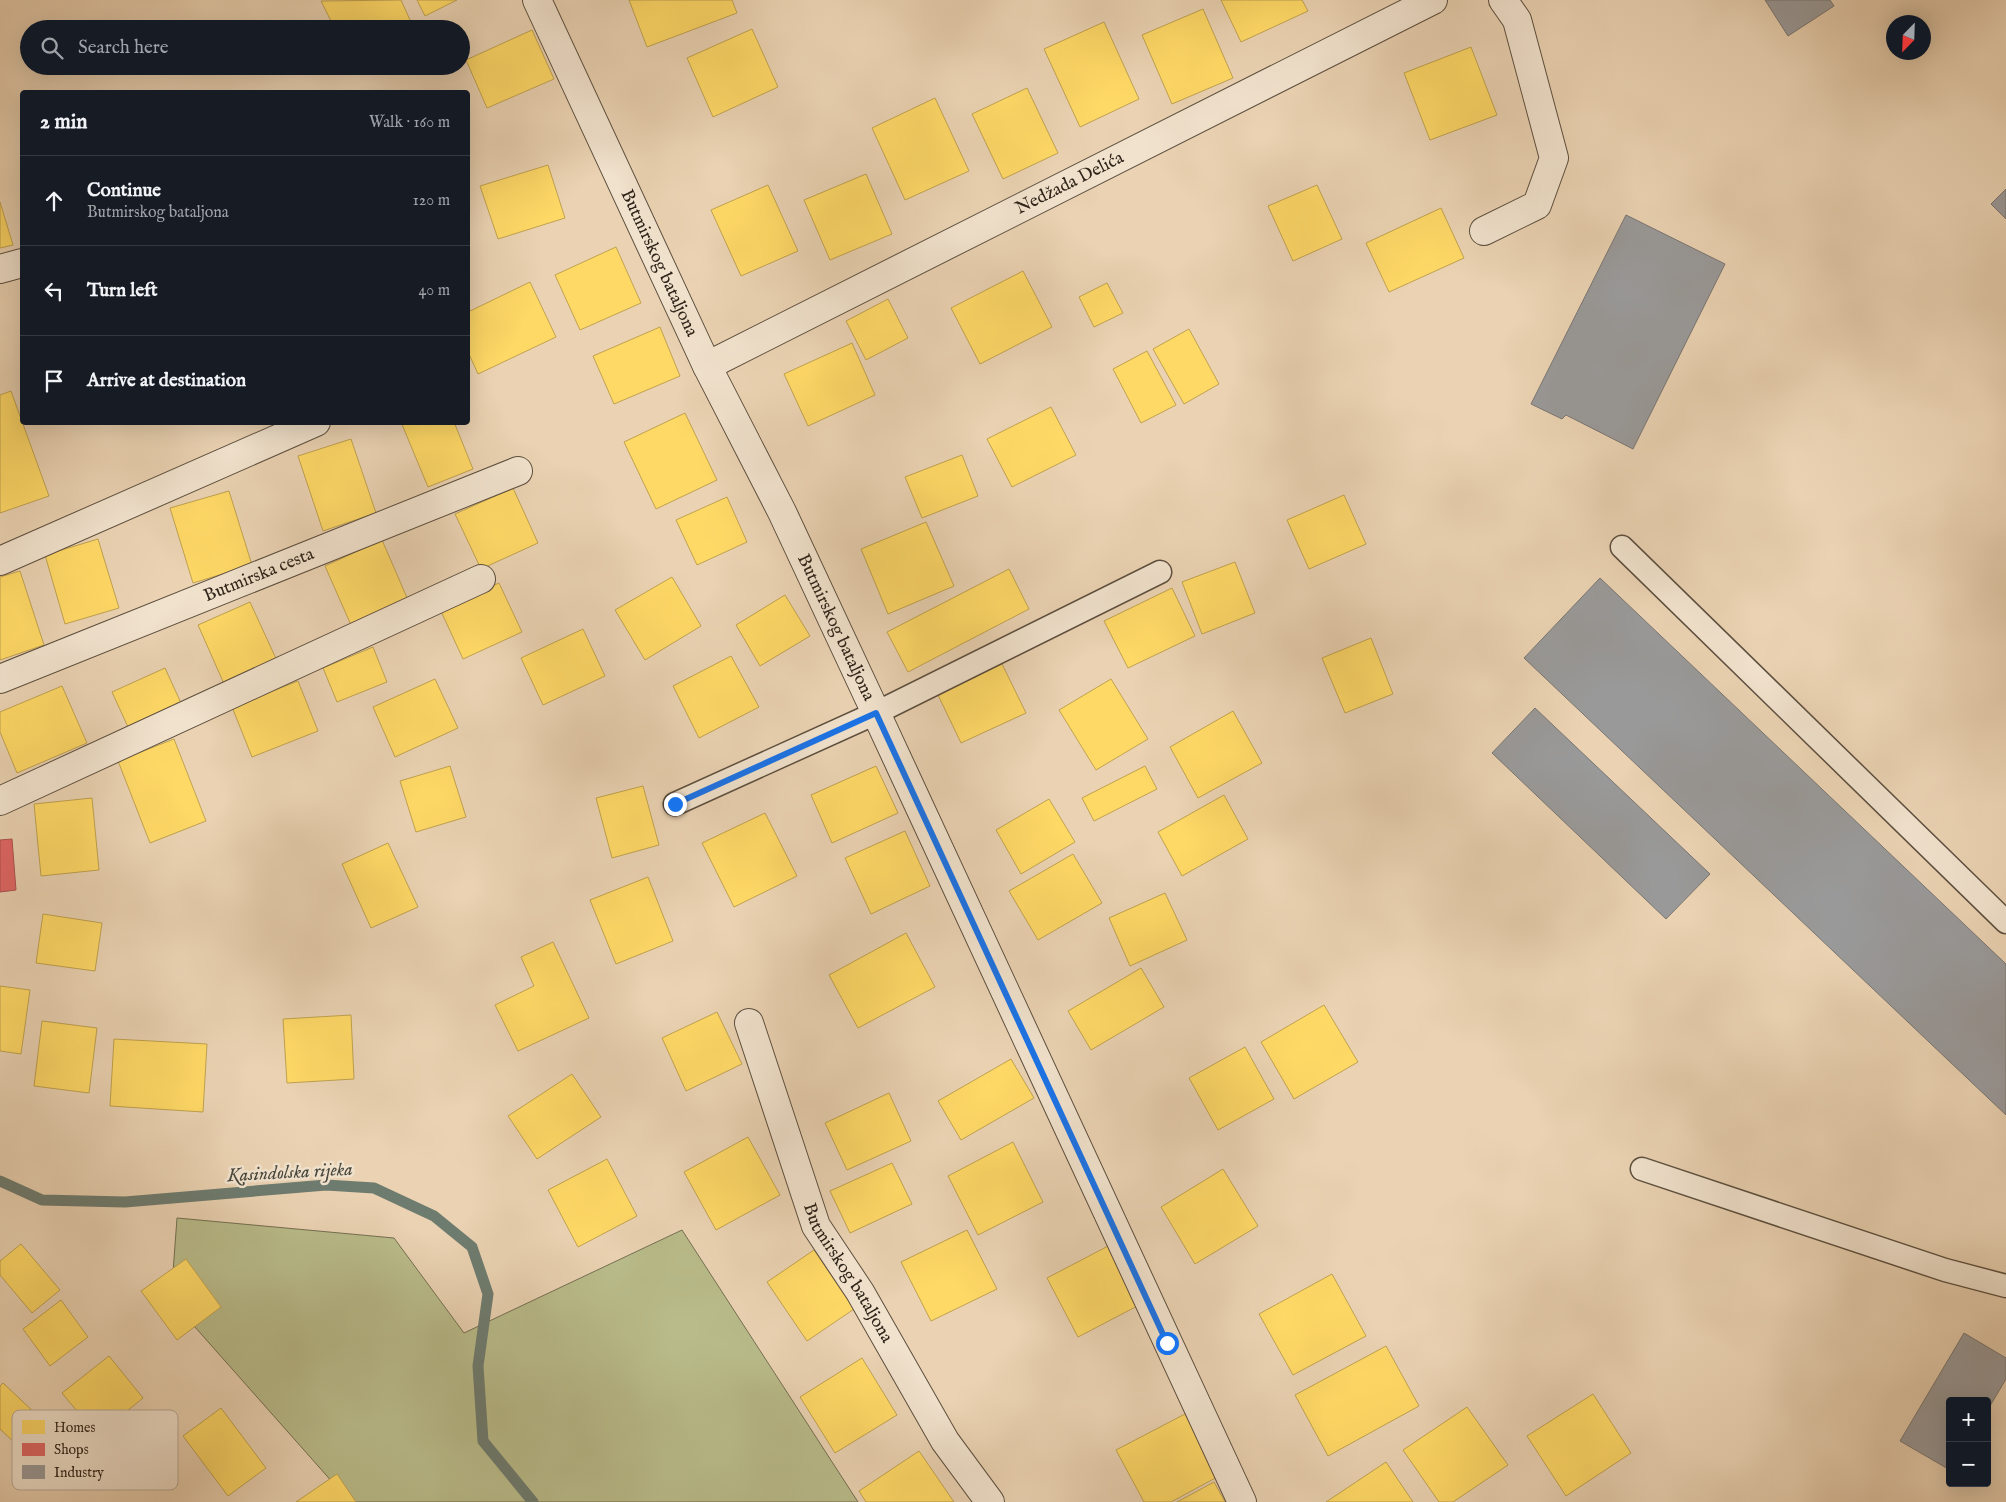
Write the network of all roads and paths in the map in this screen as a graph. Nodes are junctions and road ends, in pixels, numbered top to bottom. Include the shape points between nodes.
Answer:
1 (537, 0) edge
2 (1433, 0) edge
3 (1503, 0) edge
4 (1484, 231) dead end
5 (20, 264) edge
6 (0, 269) edge
7 (707, 366) junction
8 (309, 425) edge
9 (518, 471) dead end
10 (1622, 547) dead end
11 (0, 561) edge
12 (1160, 572) dead end
13 (480, 579) dead end
14 (0, 679) edge
15 (876, 713) junction
16 (0, 802) edge
17 (675, 804) dead end
18 (2006, 922) edge
19 (749, 1023) dead end
20 (1642, 1169) dead end
21 (2006, 1286) edge
22 (990, 1502) edge
23 (1242, 1502) edge

1 - 7 street, Butmirskog bataljona
2 - 7 street, Nedžada Delića
3 - 4 street via 1517,20 1554,158 1537,205
5 - 6 street
7 - 15 street, Butmirskog bataljona via 782,512
8 - 11 street
9 - 14 street, Butmirska cesta
10 - 18 lane
12 - 15 lane
13 - 16 street
15 - 17 lane
15 - 23 street, Butmirskog bataljona
19 - 22 street, Butmirskog bataljona via 816,1226 860,1292 945,1441
20 - 21 lane via 1945,1270

